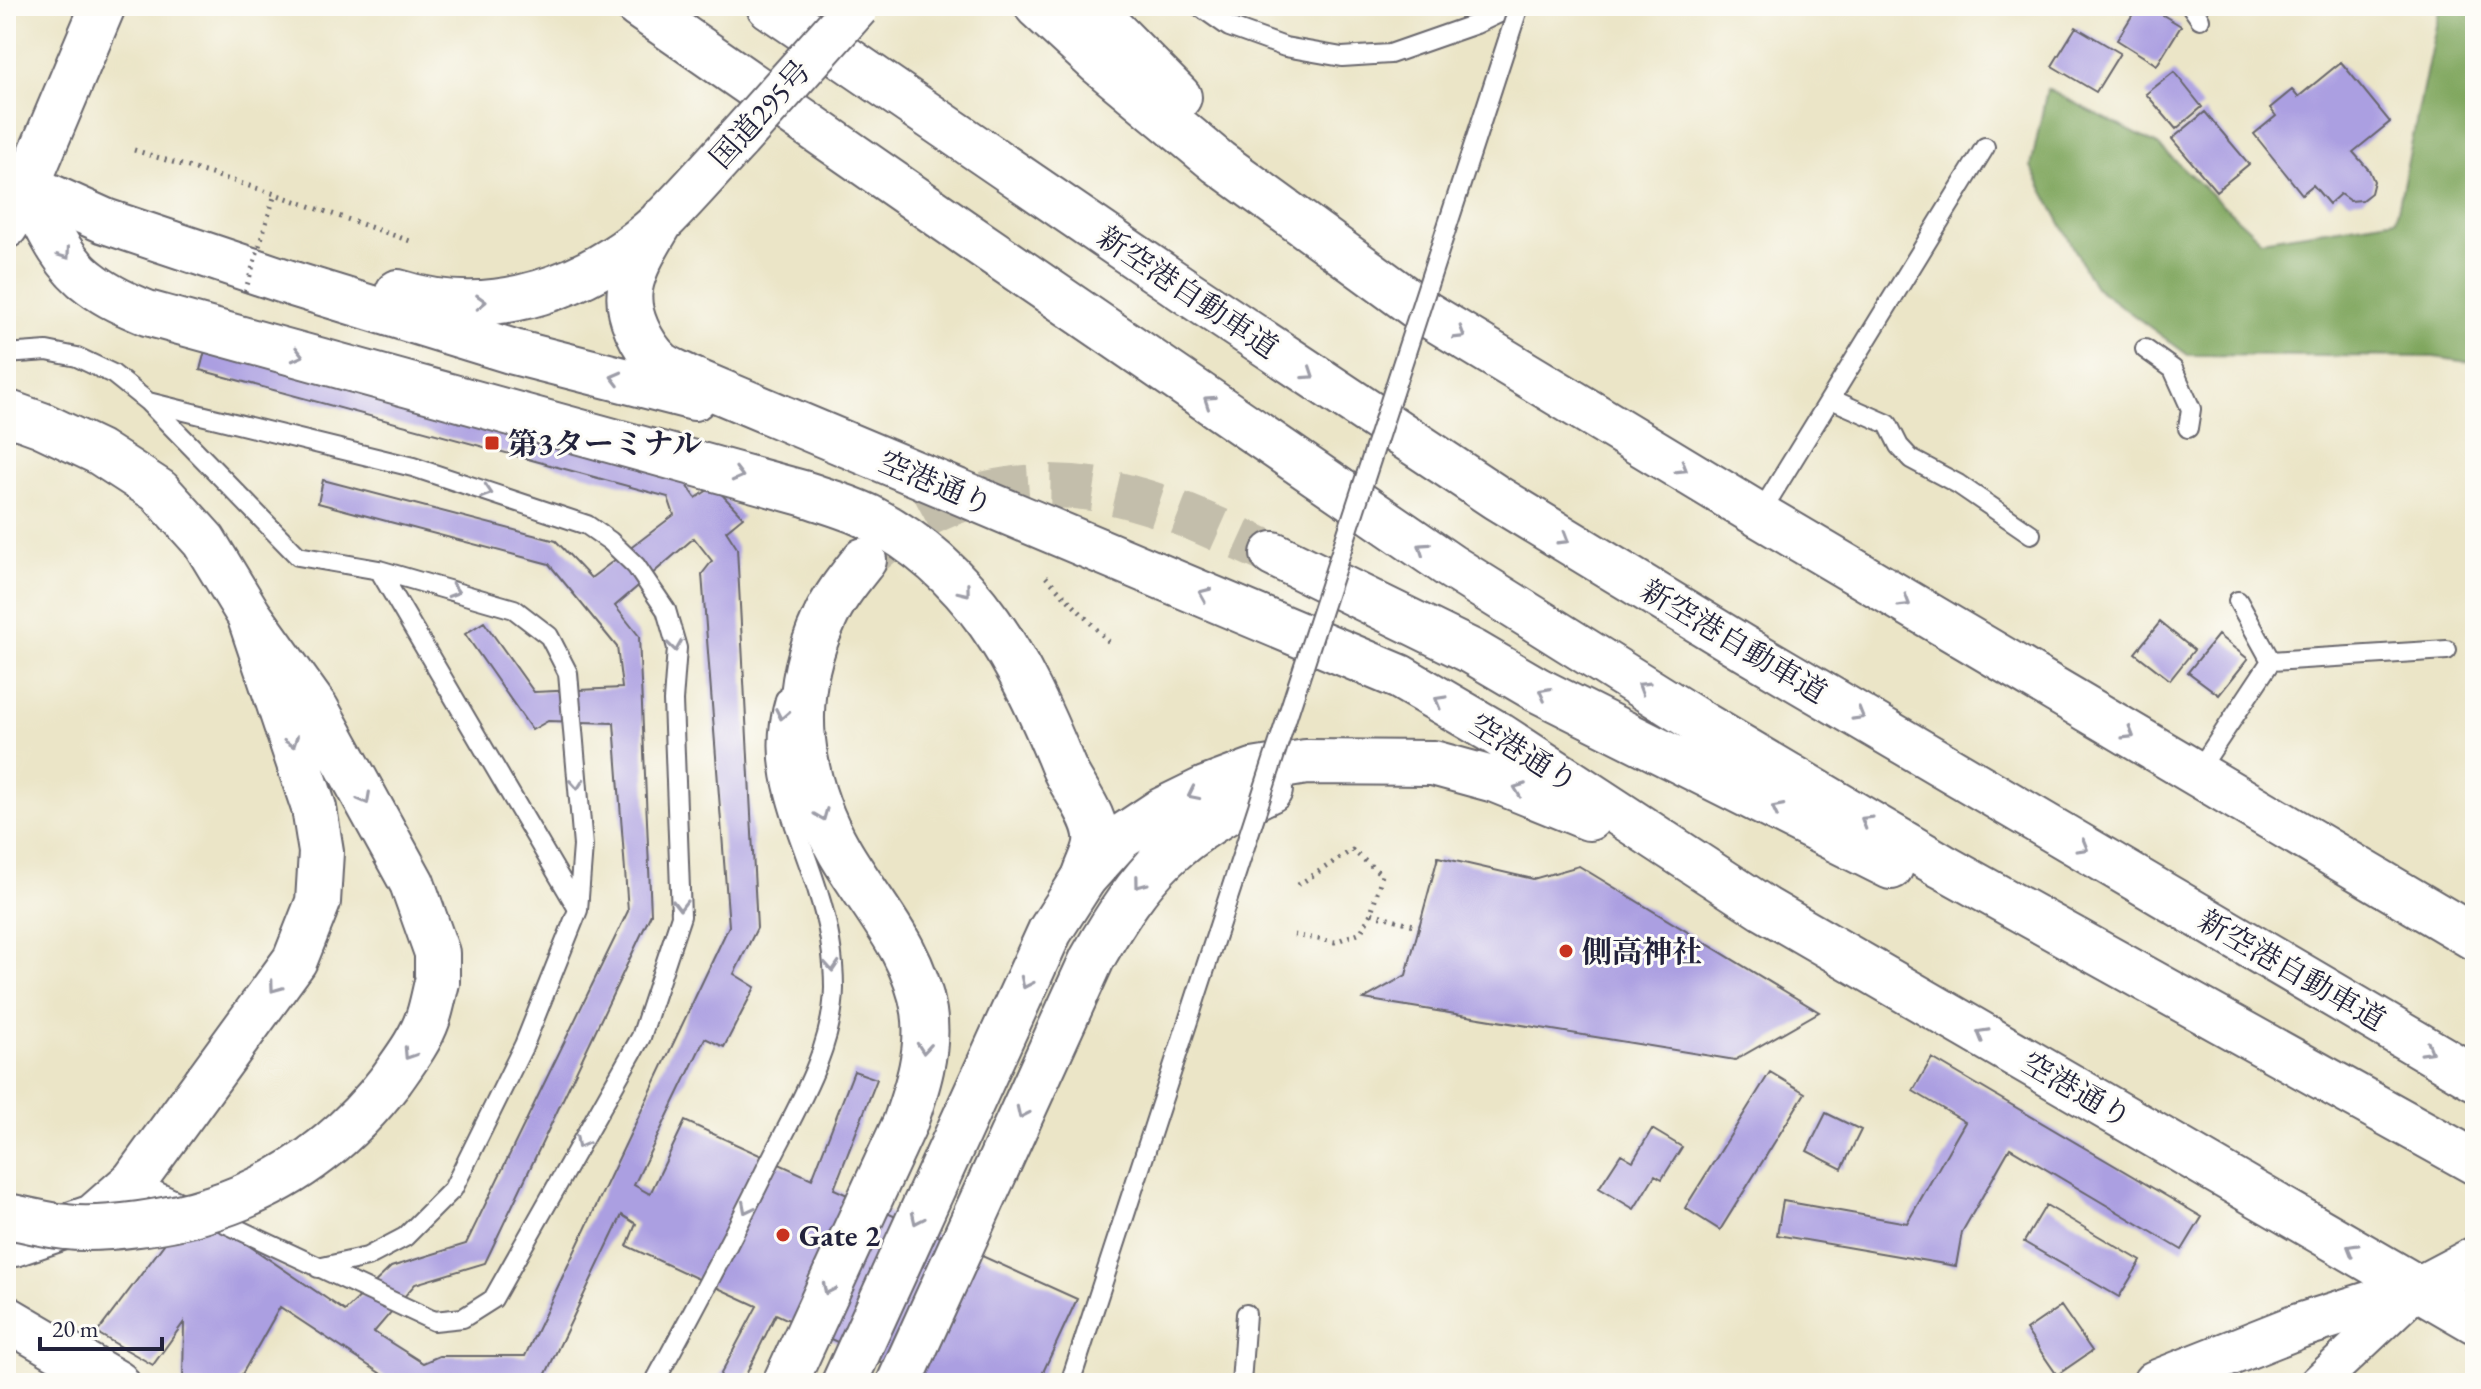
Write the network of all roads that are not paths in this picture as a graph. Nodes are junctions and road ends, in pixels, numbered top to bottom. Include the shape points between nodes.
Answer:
1 (103, 6) edge
2 (638, 6) edge
3 (769, 6) edge
4 (821, 6) edge
5 (857, 6) edge
6 (1037, 6) edge
7 (1089, 6) edge
8 (1199, 6) edge
9 (1516, 6) edge
10 (1985, 147) dead end
11 (1013, 173) junction
12 (17, 181) edge
13 (662, 220) junction
14 (6, 226) edge
15 (1327, 240) junction
16 (2145, 349) dead end
17 (6, 354) edge
18 (1831, 399) junction
19 (148, 402) junction
20 (6, 412) edge
21 (2188, 428) dead end
22 (827, 436) junction
23 (1759, 515) junction
24 (2031, 534) dead end
25 (1273, 554) tunnel mouth
26 (864, 560) tunnel mouth
27 (379, 570) junction
28 (2238, 601) dead end
29 (249, 615) junction
30 (824, 618) junction
31 (2447, 650) dead end
32 (2271, 661) junction
33 (1378, 761) junction
34 (2196, 774) junction
35 (1084, 878) junction
36 (1765, 909) junction
37 (578, 910) junction
38 (2475, 938) edge
39 (2475, 1078) edge
40 (2461, 1154) edge
41 (134, 1181) junction
42 (6, 1216) edge
43 (6, 1244) edge
44 (2475, 1259) edge
45 (318, 1268) junction
46 (2420, 1288) junction
47 (1246, 1314) dead end
48 (6, 1318) edge
49 (2475, 1321) edge
50 (6, 1335) edge
51 (80, 1360) junction
52 (117, 1383) edge
53 (654, 1383) edge
54 (785, 1383) edge
55 (844, 1383) edge
56 (899, 1383) edge
57 (1070, 1383) edge
58 (1241, 1383) edge
59 (2155, 1383) edge
60 (2318, 1383) edge

1 - 12 main road
40 -> 2 main road via 1942,866 1450,566
3 - 11 main road
4 - 11 main road via 910,75
5 - 13 main road, 国道295号, bridge
6 - 15 main road via 1218,162
7 - 15 main road
8 - 9 lane via 1229,27 1285,47 1342,57 1390,54
9 - 57 lane, bridge
10 - 18 lane
11 -> 39 main road, 新空港自動車道 via 1497,498
12 -> 13 main road via 132,208 405,295 455,303 508,301 557,289 609,262
12 - 14 main road
22 -> 12 main road via 514,352 293,284 105,221
12 -> 35 main road via 67,259 89,282 147,313 806,494 868,516 920,548 960,584 1024,677 1090,815 1096,842
13 - 22 main road, 空港通り via 629,290 631,315 643,342 661,364 688,378
15 -> 23 main road via 1425,313
16 - 21 lane via 2173,369 2191,409
17 - 19 lane via 47,351 77,357 113,374
18 - 23 lane
18 - 24 lane via 1888,424 1911,459
19 - 27 lane via 298,556
19 -> 45 lane via 413,467 587,525 636,566 666,610 677,648 673,701 681,916 641,1037 493,1299 463,1318 434,1321
20 - 29 main road via 99,452 159,491 204,541
36 -> 22 main road, 空港通り via 1496,733 1400,677
23 -> 34 main road
40 -> 25 main road
26 - 30 main road
27 - 37 lane
27 -> 37 lane via 514,609 549,636 568,673 583,846
28 - 32 lane
29 -> 41 main road via 314,808 321,852 318,902 295,960
29 -> 42 main road, bridge via 317,710 412,883 437,953 428,1018 412,1051 372,1105 317,1156 272,1185 171,1220 121,1226 68,1227
30 -> 53 lane via 790,683 777,748 789,809 827,923 834,989 829,1023 806,1088
30 -> 54 main road via 805,683 805,761 840,852 897,937 913,974 924,1012 925,1048 905,1123
31 - 32 lane
32 - 34 lane
33 -> 35 main road via 1279,766 1205,789 1120,838
36 -> 33 main road via 1634,837 1495,780 1433,763
33 -> 56 main road via 1321,770 1231,808 1186,837 1119,911 1092,959
34 - 38 main road
35 -> 55 main road via 1050,931
46 -> 36 main road, 空港通り
37 - 45 lane via 524,1045 453,1189 405,1237 367,1257
41 - 43 main road via 93,1217
41 - 45 lane
44 - 46 main road
46 - 49 main road, 空港通り
46 - 59 main road via 2299,1326
46 - 60 street
47 - 58 lane
48 - 51 main road
50 - 51 main road
51 - 52 main road

